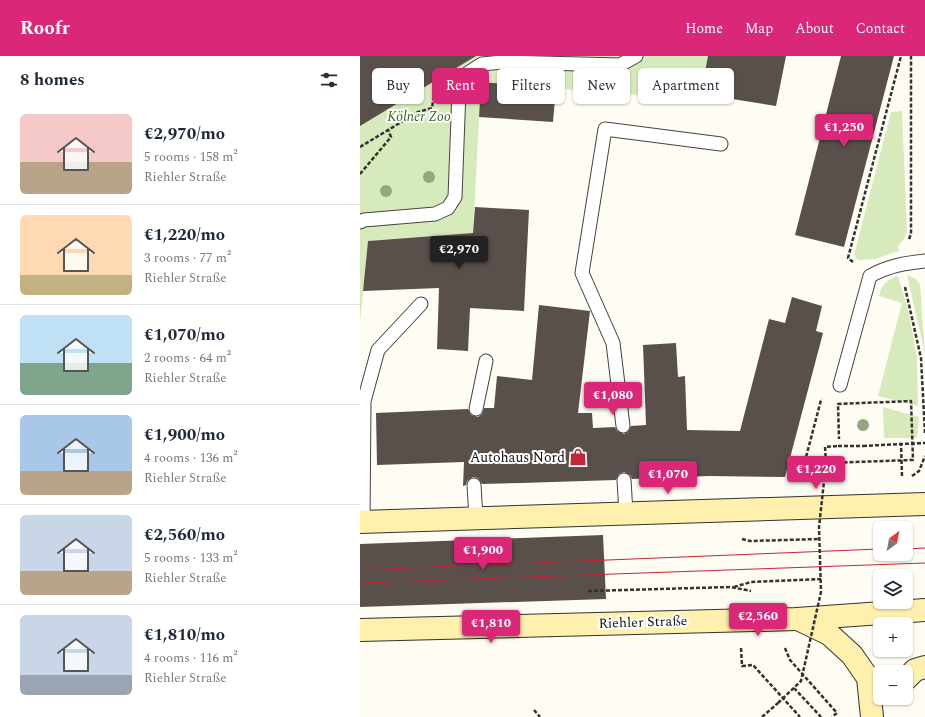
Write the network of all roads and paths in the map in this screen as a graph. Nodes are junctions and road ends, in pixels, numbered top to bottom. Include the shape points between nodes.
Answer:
1 (636, 56) edge
2 (901, 56) edge
3 (911, 56) edge
4 (433, 104) edge
5 (388, 130) junction
6 (721, 144) dead end
7 (360, 147) edge
8 (360, 174) edge
9 (360, 222) edge
10 (925, 261) edge
11 (902, 264) junction
12 (870, 276) junction
13 (421, 304) dead end
14 (486, 361) dead end
15 (840, 385) joint
16 (476, 409) dead end
17 (623, 426) dead end
18 (925, 434) edge
19 (839, 439) dead end
20 (925, 443) edge
21 (901, 444) junction
22 (925, 456) edge
23 (826, 464) junction
24 (907, 479) dead end
25 (624, 480) dead end
26 (800, 480) dead end
27 (903, 481) dead end
28 (474, 485) dead end
29 (925, 504) edge
30 (626, 513) junction
31 (476, 519) junction
32 (361, 522) edge
33 (820, 539) junction
34 (750, 541) dead end
35 (821, 579) junction
36 (731, 587) junction
37 (588, 591) dead end
38 (752, 591) dead end
39 (925, 610) edge
40 (797, 619) junction
41 (774, 620) junction
42 (360, 630) edge
43 (753, 665) dead end
44 (925, 667) edge
45 (913, 672) edge
46 (794, 688) junction
47 (882, 705) edge
48 (534, 710) dead end
49 (540, 717) edge
50 (762, 717) edge
51 (800, 717) edge
52 (821, 717) edge
53 (832, 717) edge
54 (873, 717) edge

1 - 9 lane via 620,65 502,62 482,64 468,73 460,90 455,197 448,208 435,214
2 - 12 path via 848,258
3 - 11 path via 911,234
4 - 5 path via 432,108 418,112
5 - 7 path
5 - 8 path via 391,137
6 - 17 lane via 605,129 582,273 613,343
10 - 11 lane
11 - 12 lane via 885,268
11 - 18 path via 921,358
12 - 15 lane
13 - 32 lane via 378,350 376,357 364,401
14 - 16 lane
15 - 26 path via 839,390 821,400
19 - 23 path, bridge via 838,404 911,401 913,460
20 - 21 path
21 - 23 path, bridge via 825,447
21 - 27 path
22 - 24 path via 919,471
23 - 33 path, bridge
25 - 30 lane
28 - 31 lane
29 - 30 main road
30 - 31 main road
31 - 32 main road
33 - 34 path
33 - 35 path, bridge
35 - 36 path via 751,582
35 - 46 path, bridge via 821,592 801,681
36 - 37 path
36 - 38 path
39 - 40 main road, Riehler Straße
40 - 41 main road, Riehler Straße
40 - 54 main road via 829,634 852,655 868,678
41 - 42 main road, Riehler Straße
41 - 53 path via 790,660 837,713
43 - 51 path
44 - 45 main road
46 - 50 path, bridge
46 - 52 path
47 - 54 main road
48 - 49 path

